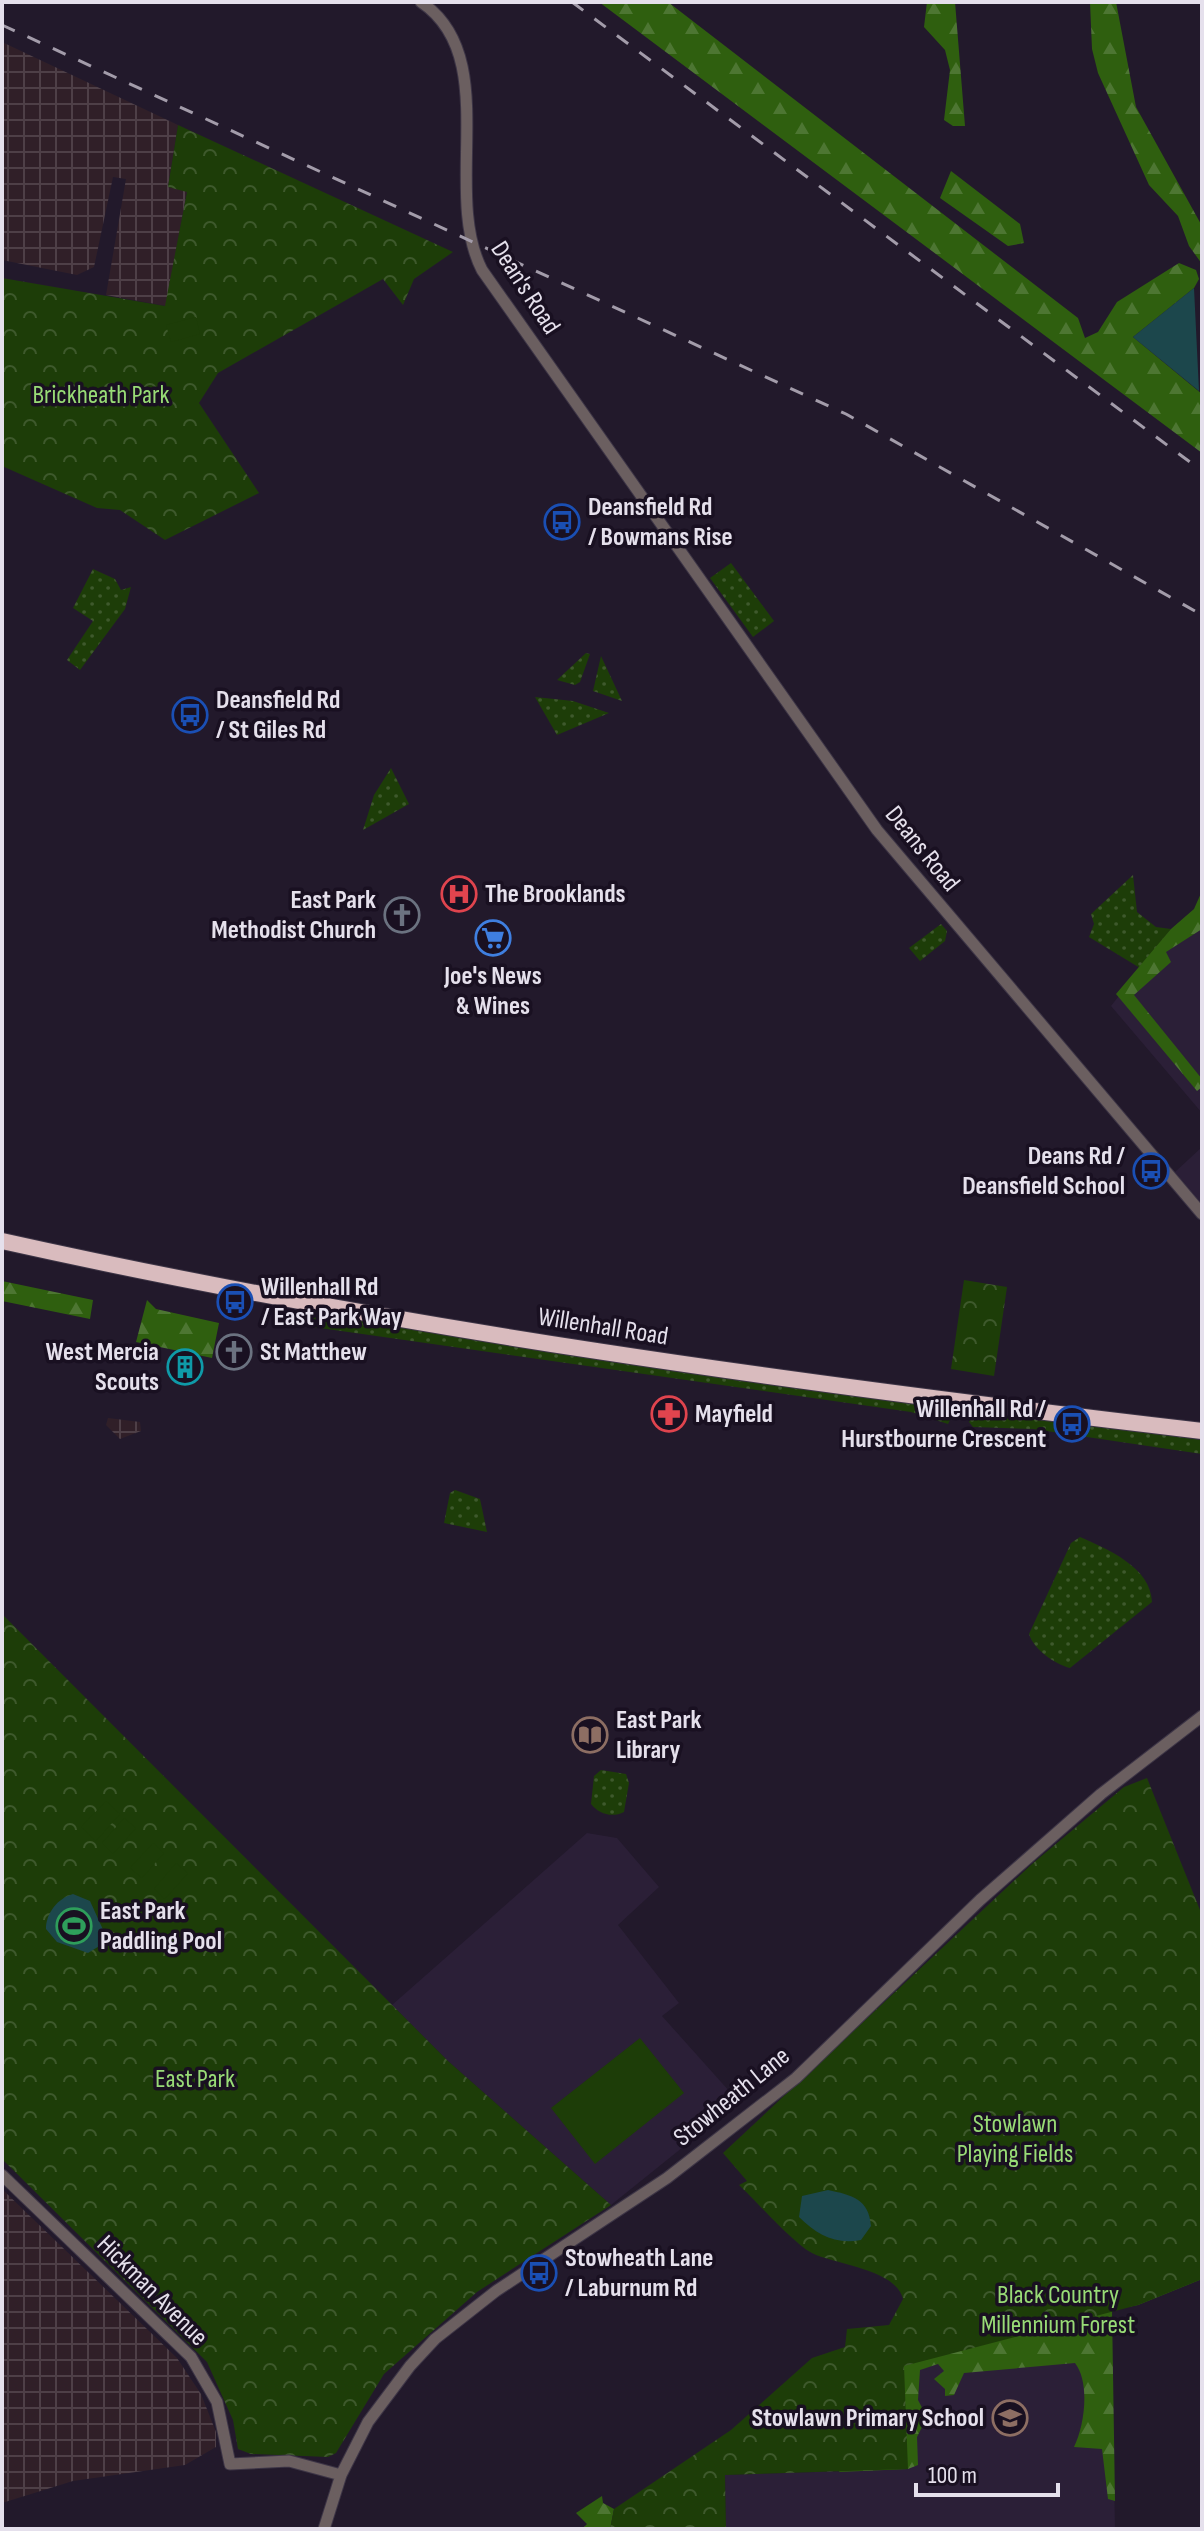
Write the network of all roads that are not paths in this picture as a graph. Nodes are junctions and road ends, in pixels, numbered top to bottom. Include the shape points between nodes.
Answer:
1 (421, 2) edge
2 (635, 490) joint
3 (1202, 1214) edge
4 (2, 1241) edge
5 (1202, 1431) edge
6 (1202, 1716) edge
7 (2, 2175) edge
8 (341, 2475) junction
9 (324, 2529) edge

1 - 2 street, Dean's Road via 447,23 465,74 464,166 474,253
2 - 3 street, Deans Road via 877,830
4 - 5 highway, Willenhall Road via 155,1274 610,1354
6 - 8 street, Stowheath Lane via 1101,1794 980,1900 796,2078 667,2178 456,2320 394,2386
7 - 8 street, Hickman Avenue via 191,2357 217,2402 230,2464 289,2461
8 - 9 street, Stowheath Lane

